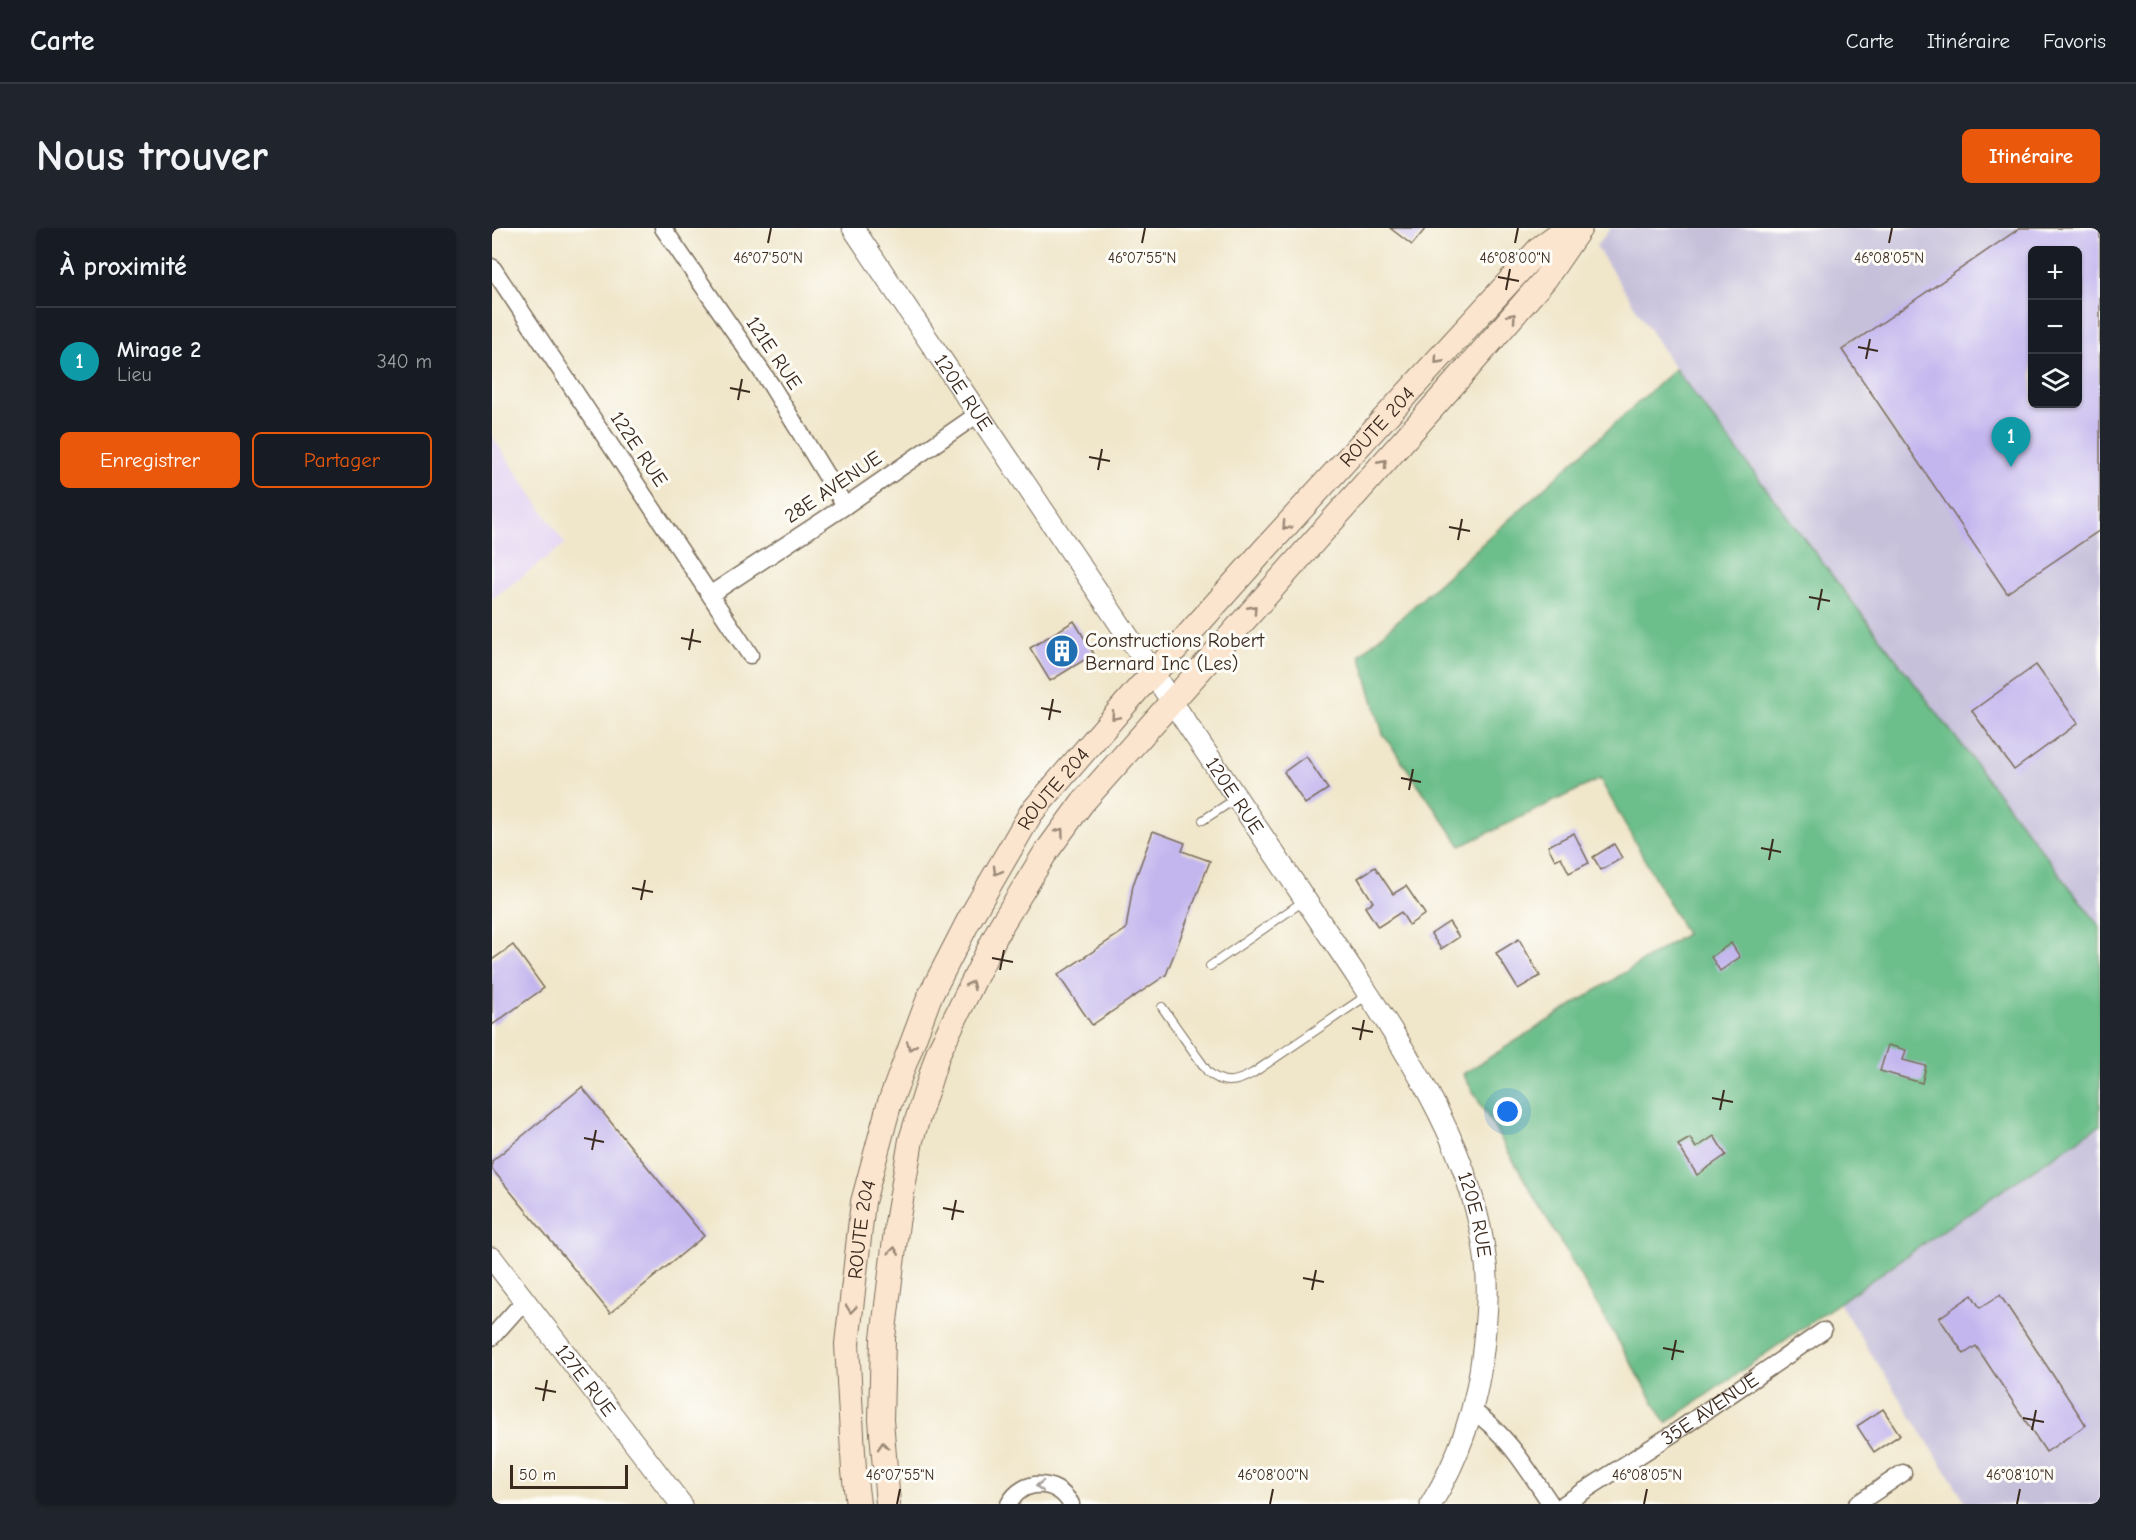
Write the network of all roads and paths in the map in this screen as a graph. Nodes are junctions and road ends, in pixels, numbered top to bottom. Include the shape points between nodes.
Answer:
1 (663, 228) edge
2 (853, 228) edge
3 (1567, 228) edge
4 (1580, 228) edge
5 (492, 267) edge
6 (978, 414) junction
7 (844, 506) junction
8 (711, 594) junction
9 (750, 655) dead end
10 (1154, 674) junction
11 (1172, 699) junction
12 (1237, 798) junction
13 (1203, 820) dead end
14 (1305, 900) junction
15 (1210, 966) dead end
16 (1369, 994) junction
17 (1162, 1007) dead end
18 (492, 1258) edge
19 (524, 1301) junction
20 (1823, 1331) dead end
21 (492, 1337) edge
22 (1473, 1411) junction
23 (1903, 1473) dead end
24 (681, 1504) edge
25 (858, 1504) edge
26 (888, 1504) edge
27 (1009, 1504) edge
28 (1071, 1504) edge
29 (1431, 1504) edge
30 (1551, 1504) edge
31 (1564, 1504) edge
32 (1857, 1504) edge

1 - 7 street, 121E RUE via 771,385
2 - 6 street, 120E RUE
3 -> 10 main road, ROUTE 204 via 1540,248
11 -> 4 main road, ROUTE 204 via 1545,279
5 - 8 street, 122E RUE
6 - 7 street, 28E AVENUE
6 - 10 street, 120E RUE
7 - 8 street, 28E AVENUE
8 - 9 street, 122E RUE
10 - 11 street, 120E RUE
10 -> 25 main road, ROUTE 204 via 1031,813 929,998 890,1105 863,1202 848,1344
11 - 12 street, 120E RUE
26 -> 11 main road, ROUTE 204 via 881,1420 882,1338 911,1140 938,1053 1000,927 1044,855 1082,803
12 - 13 lane
12 - 14 street, 120E RUE
14 - 15 lane
14 - 16 street, 120E RUE
16 - 17 lane via 1253,1073 1239,1081 1224,1082 1208,1072
16 - 22 street, 120E RUE via 1442,1115 1478,1215 1486,1265 1487,1315
18 - 19 street, 127E RUE
19 - 21 street
19 - 24 street, 127E RUE
20 - 31 street, 35E AVENUE
22 - 29 street via 1452,1467
22 - 30 street via 1509,1443
23 - 32 street
28 -> 27 street via 1059,1490 1039,1484 1019,1491

